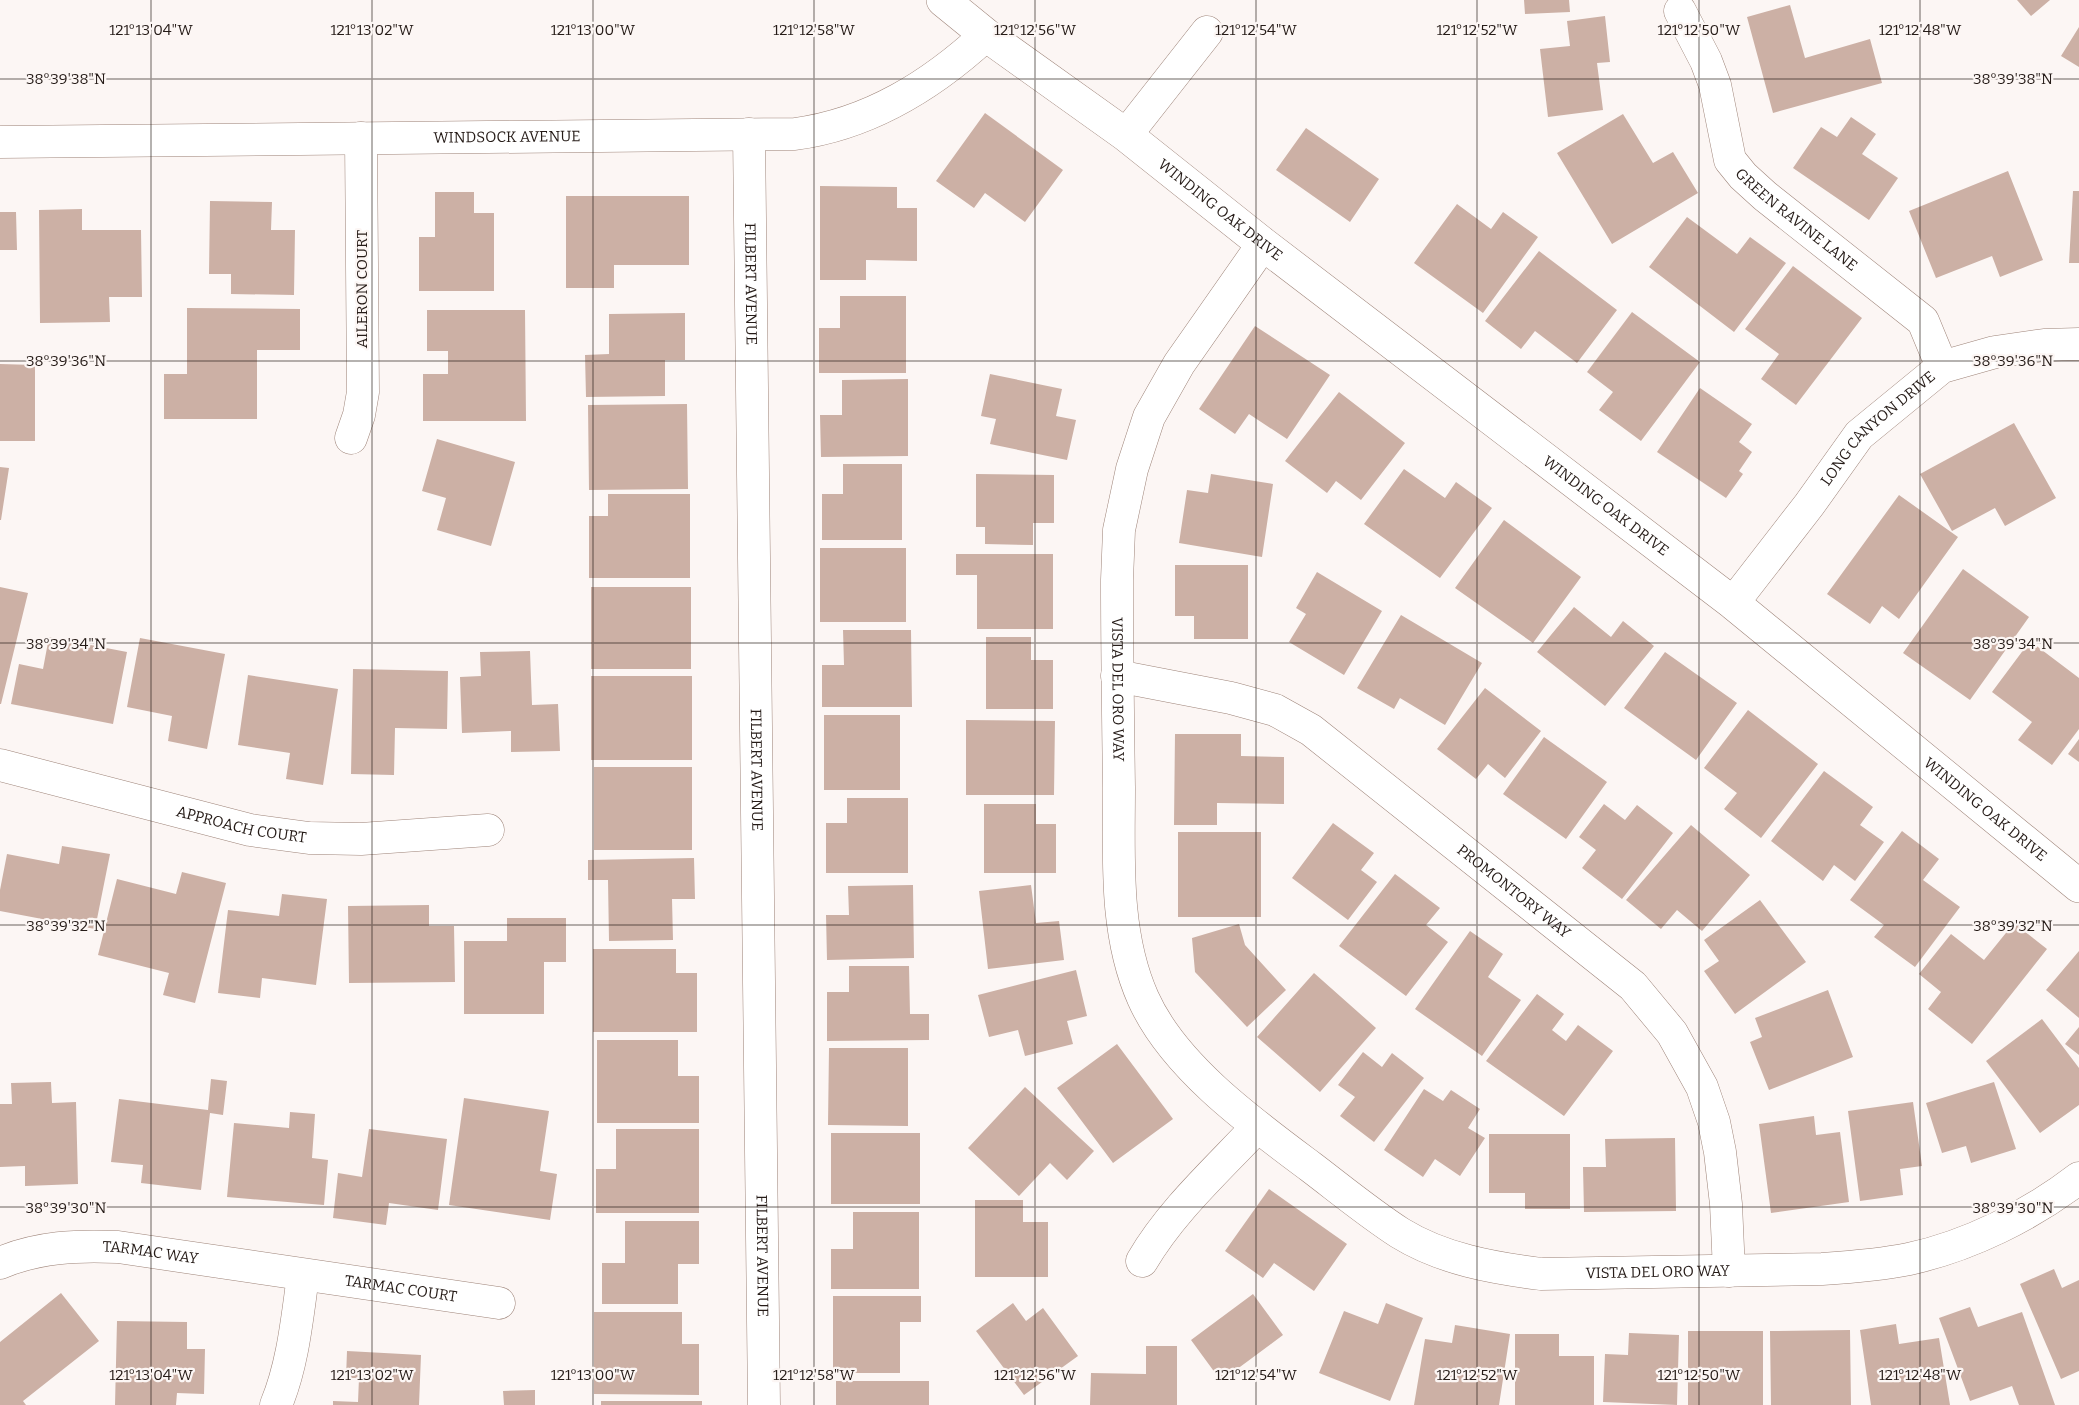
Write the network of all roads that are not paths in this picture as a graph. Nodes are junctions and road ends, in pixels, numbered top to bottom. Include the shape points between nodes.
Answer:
1 (943, 0) edge
2 (1680, 11) dead end
3 (1207, 32) dead end
4 (986, 35) junction
5 (749, 134) junction
6 (1126, 135) junction
7 (361, 138) junction
8 (0, 141) edge
9 (1263, 244) junction
10 (2079, 344) edge
11 (1942, 367) junction
12 (351, 438) dead end
13 (1733, 603) junction
14 (1117, 676) junction
15 (0, 765) edge
16 (488, 830) dead end
17 (2079, 886) edge
18 (1257, 1127) junction
19 (2079, 1178) edge
20 (1142, 1261) dead end
21 (0, 1263) edge
22 (1729, 1272) junction
23 (303, 1276) junction
24 (499, 1304) dead end
25 (276, 1405) edge
26 (764, 1405) edge

1 - 4 street, WINDING OAK DRIVE
2 - 11 street, GREEN RAVINE LANE via 1715,85 1730,160 1765,196 1923,321
3 - 6 street
4 - 5 street, WINDSOCK AVENUE via 914,92 868,114 822,130
4 - 6 street, WINDING OAK DRIVE
5 - 7 street, WINDSOCK AVENUE
5 - 26 street, FILBERT AVENUE
6 - 9 street, WINDING OAK DRIVE
7 - 8 street, WINDSOCK AVENUE
7 - 12 street, AILERON COURT via 363,392
9 - 13 street, WINDING OAK DRIVE
9 - 14 street, VISTA DEL ORO WAY via 1179,364 1149,417 1132,469 1119,530
10 - 11 street, LONG CANYON DRIVE via 1995,352
11 - 13 street, LONG CANYON DRIVE via 1859,435
13 - 17 street, WINDING OAK DRIVE
14 - 18 street, VISTA DEL ORO WAY via 1120,892 1129,957 1143,998 1164,1033 1192,1067
14 - 22 street, PROMONTORY WAY via 1275,710 1311,730 1633,986 1672,1033 1702,1087 1714,1122 1726,1204
15 - 16 street, APPROACH COURT via 250,830 309,838 361,839
18 - 20 street via 1170,1219
18 - 22 street, VISTA DEL ORO WAY via 1402,1233 1456,1258 1541,1274
19 - 22 street, VISTA DEL ORO WAY via 2028,1211 1973,1239 1911,1258 1864,1266
21 - 23 street, TARMAC WAY via 40,1250 118,1247
23 - 24 street, TARMAC COURT
23 - 25 street via 293,1346

